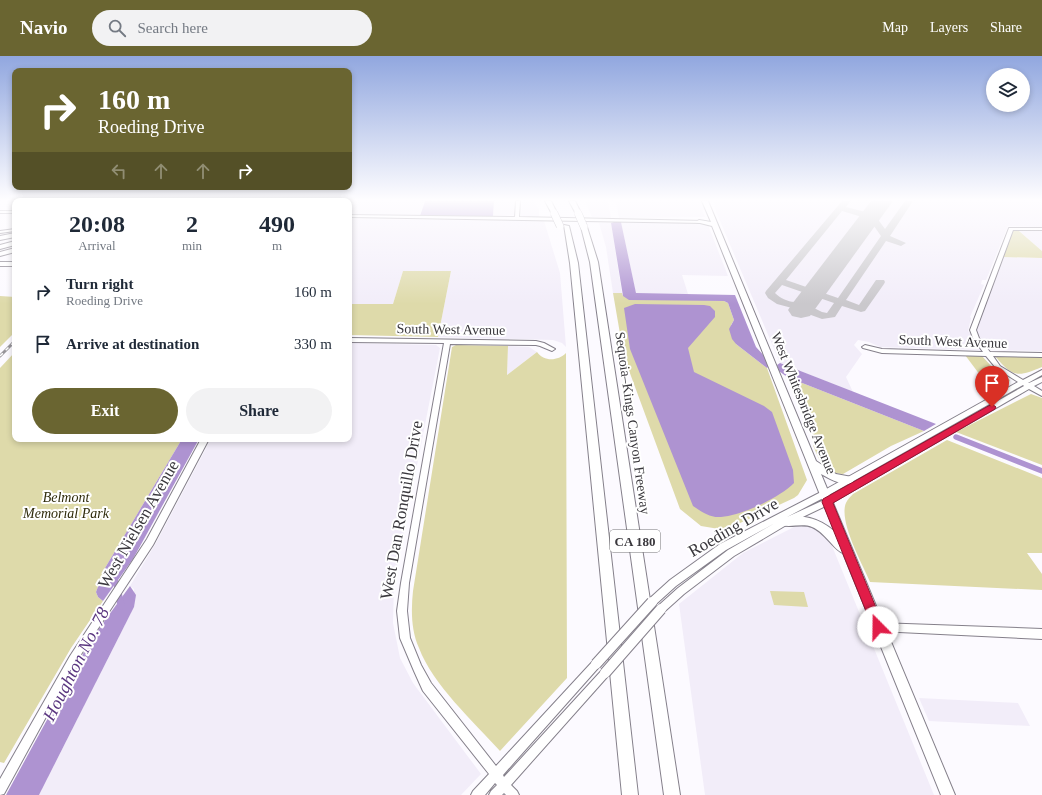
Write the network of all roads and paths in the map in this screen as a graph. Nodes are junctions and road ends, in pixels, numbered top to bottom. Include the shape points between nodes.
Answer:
1 (566, 235) edge
2 (586, 235) edge
3 (720, 235) edge
4 (1009, 235) edge
5 (12, 237) edge
6 (0, 240) edge
7 (12, 243) edge
8 (0, 246) edge
9 (12, 251) edge
10 (0, 254) edge
11 (0, 264) edge
12 (12, 264) edge
13 (352, 340) edge
14 (447, 341) junction
15 (865, 347) dead end
16 (552, 349) dead end
17 (988, 354) junction
18 (1041, 356) dead end
19 (1042, 372) edge
20 (1042, 379) edge
21 (1026, 384) junction
22 (1042, 394) edge
23 (203, 442) edge
24 (811, 462) junction
25 (849, 480) junction
26 (826, 498) junction
27 (785, 522) junction
28 (850, 557) junction
29 (878, 627) junction
30 (1042, 634) edge
31 (496, 774) junction
32 (504, 785) junction
33 (0, 790) edge
34 (477, 795) edge
35 (495, 795) edge
36 (513, 795) edge
37 (630, 795) edge
38 (672, 795) edge
39 (948, 795) edge

1 - 37 highway, CA 180 via 574,263 583,339
2 - 38 highway, Sequoia–Kings Canyon Freeway / CA 180, bridge via 597,281
3 - 24 main road, West Whitesbridge Avenue
4 - 17 street via 973,328 974,335
5 - 6 highway
7 - 8 highway
9 - 10 street
11 - 12 street
13 - 14 street, South West Avenue
14 - 16 street, South West Avenue via 536,343
14 - 31 street, West Dan Ronquillo Drive via 406,576 402,610 405,638 427,687
15 - 17 street, South West Avenue via 882,351
17 - 18 street, South West Avenue
17 - 21 street via 998,367
19 - 21 street, Roeding Drive
20 - 21 street, Roeding Drive
21 - 22 street
21 - 25 street, Roeding Drive
21 - 26 street, Roeding Drive
23 - 33 street, West Nielsen Avenue via 150,542 73,659
24 - 25 main road via 828,474
24 - 26 main road, West Whitesbridge Avenue
25 - 26 street, Roeding Drive
26 - 27 street, Roeding Drive
26 - 28 main road, West Whitesbridge Avenue
26 - 31 street, Roeding Drive, bridge via 723,547 672,583
27 - 28 main road via 800,519 813,522 833,536
27 - 32 street, Roeding Drive, bridge via 732,553 681,591
28 - 29 main road, West Whitesbridge Avenue
29 - 30 street
29 - 39 main road, West Whitesbridge Avenue
31 - 32 street, West Dan Ronquillo Drive
31 - 34 street, Roeding Drive
32 - 35 street, Roeding Drive
32 - 36 street, West Dan Ronquillo Drive

